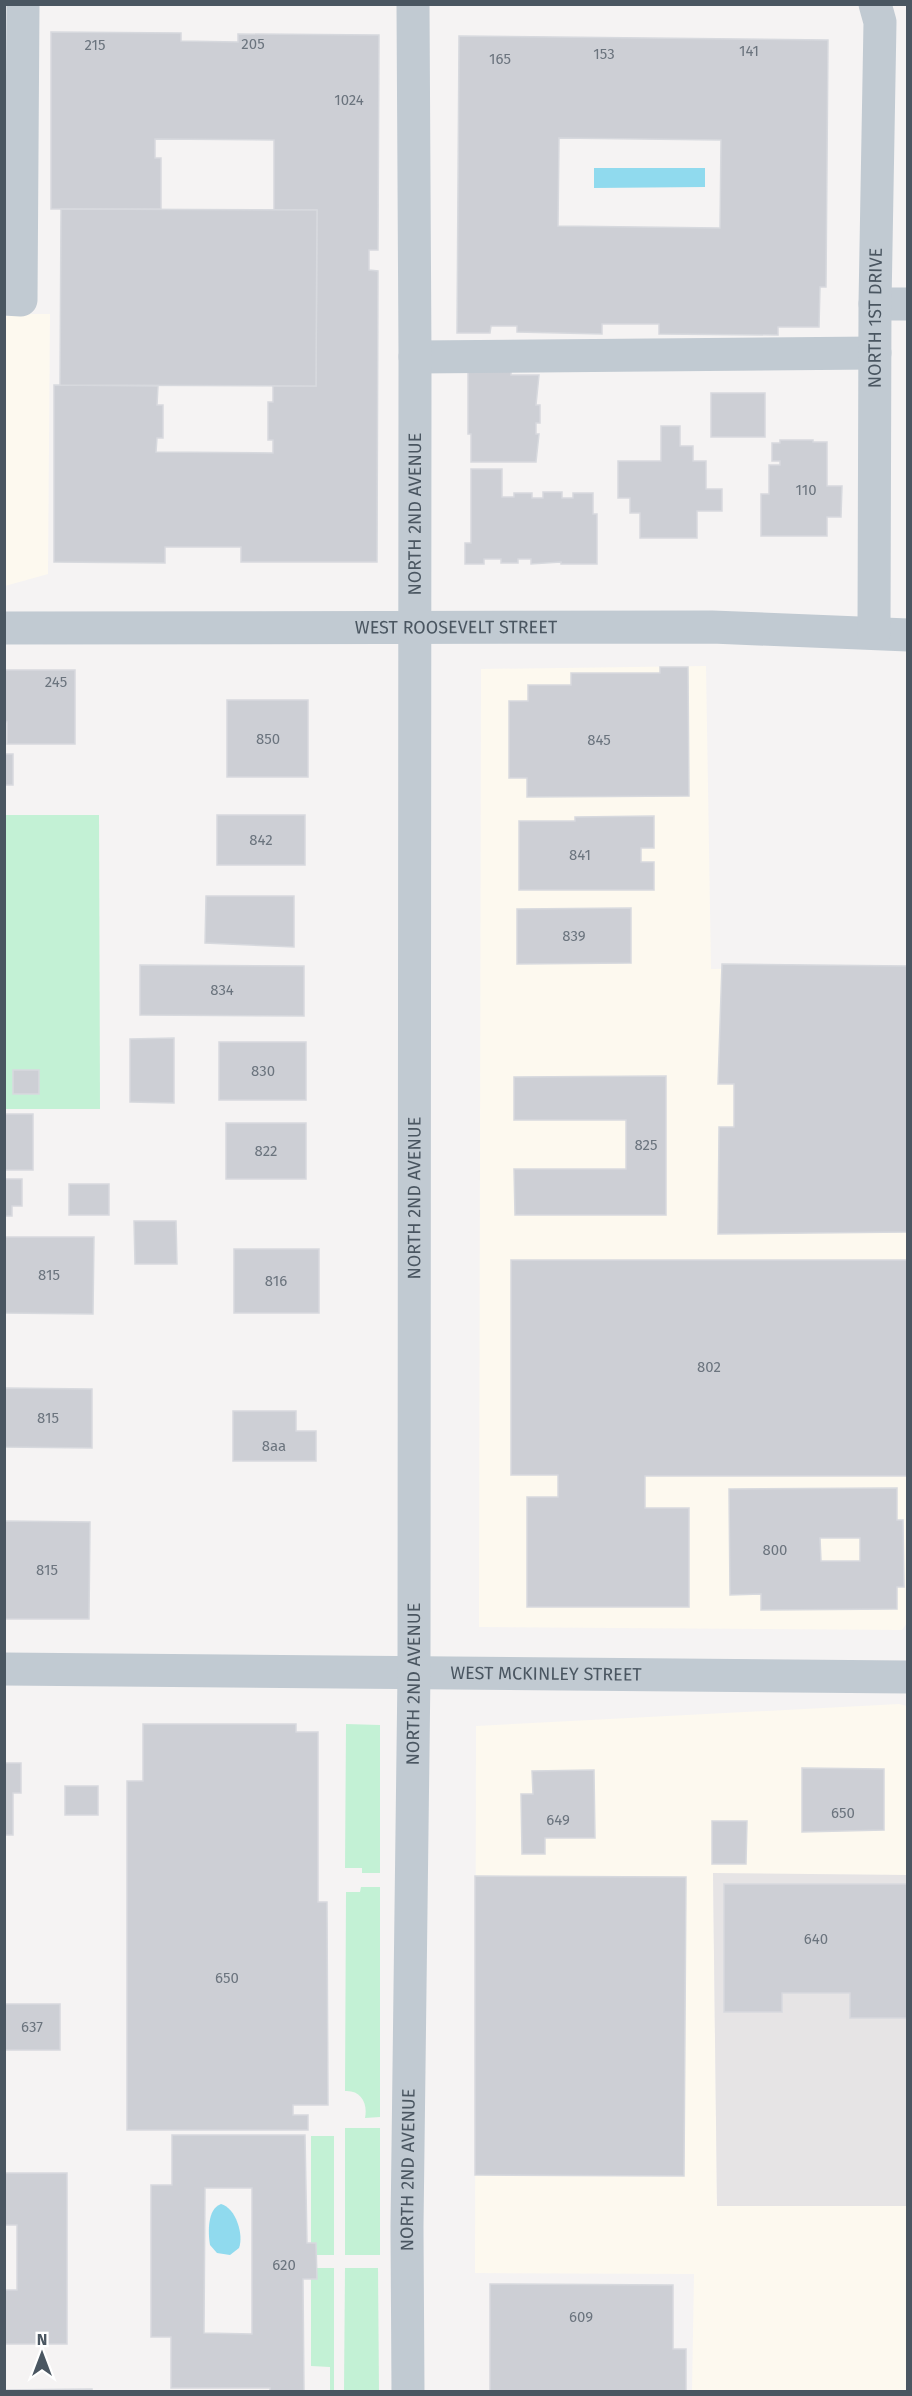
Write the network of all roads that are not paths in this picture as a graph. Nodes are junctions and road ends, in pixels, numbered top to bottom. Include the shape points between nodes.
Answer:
1 (23, 4) edge
2 (874, 4) edge
3 (413, 5) edge
4 (4, 299) edge
5 (875, 304) junction
6 (908, 304) edge
7 (875, 353) junction
8 (415, 357) junction
9 (414, 627) junction
10 (4, 628) edge
11 (874, 633) junction
12 (908, 635) edge
13 (4, 1669) edge
14 (414, 1672) junction
15 (908, 1677) edge
16 (408, 2391) edge

1 - 4 street via 21,300
2 - 5 street, NORTH 1ST DRIVE via 880,22
3 - 8 street, NORTH 2ND AVENUE
5 - 6 street
5 - 7 street, NORTH 1ST DRIVE
7 - 8 street
7 - 11 street, NORTH 1ST DRIVE
8 - 9 street, NORTH 2ND AVENUE
9 - 10 street, WEST ROOSEVELT STREET
9 - 11 street, WEST ROOSEVELT STREET via 712,627
9 - 14 street, NORTH 2ND AVENUE
11 - 12 street, WEST ROOSEVELT STREET
13 - 14 street, WEST MCKINLEY STREET
14 - 15 street, WEST MCKINLEY STREET
14 - 16 street, NORTH 2ND AVENUE

